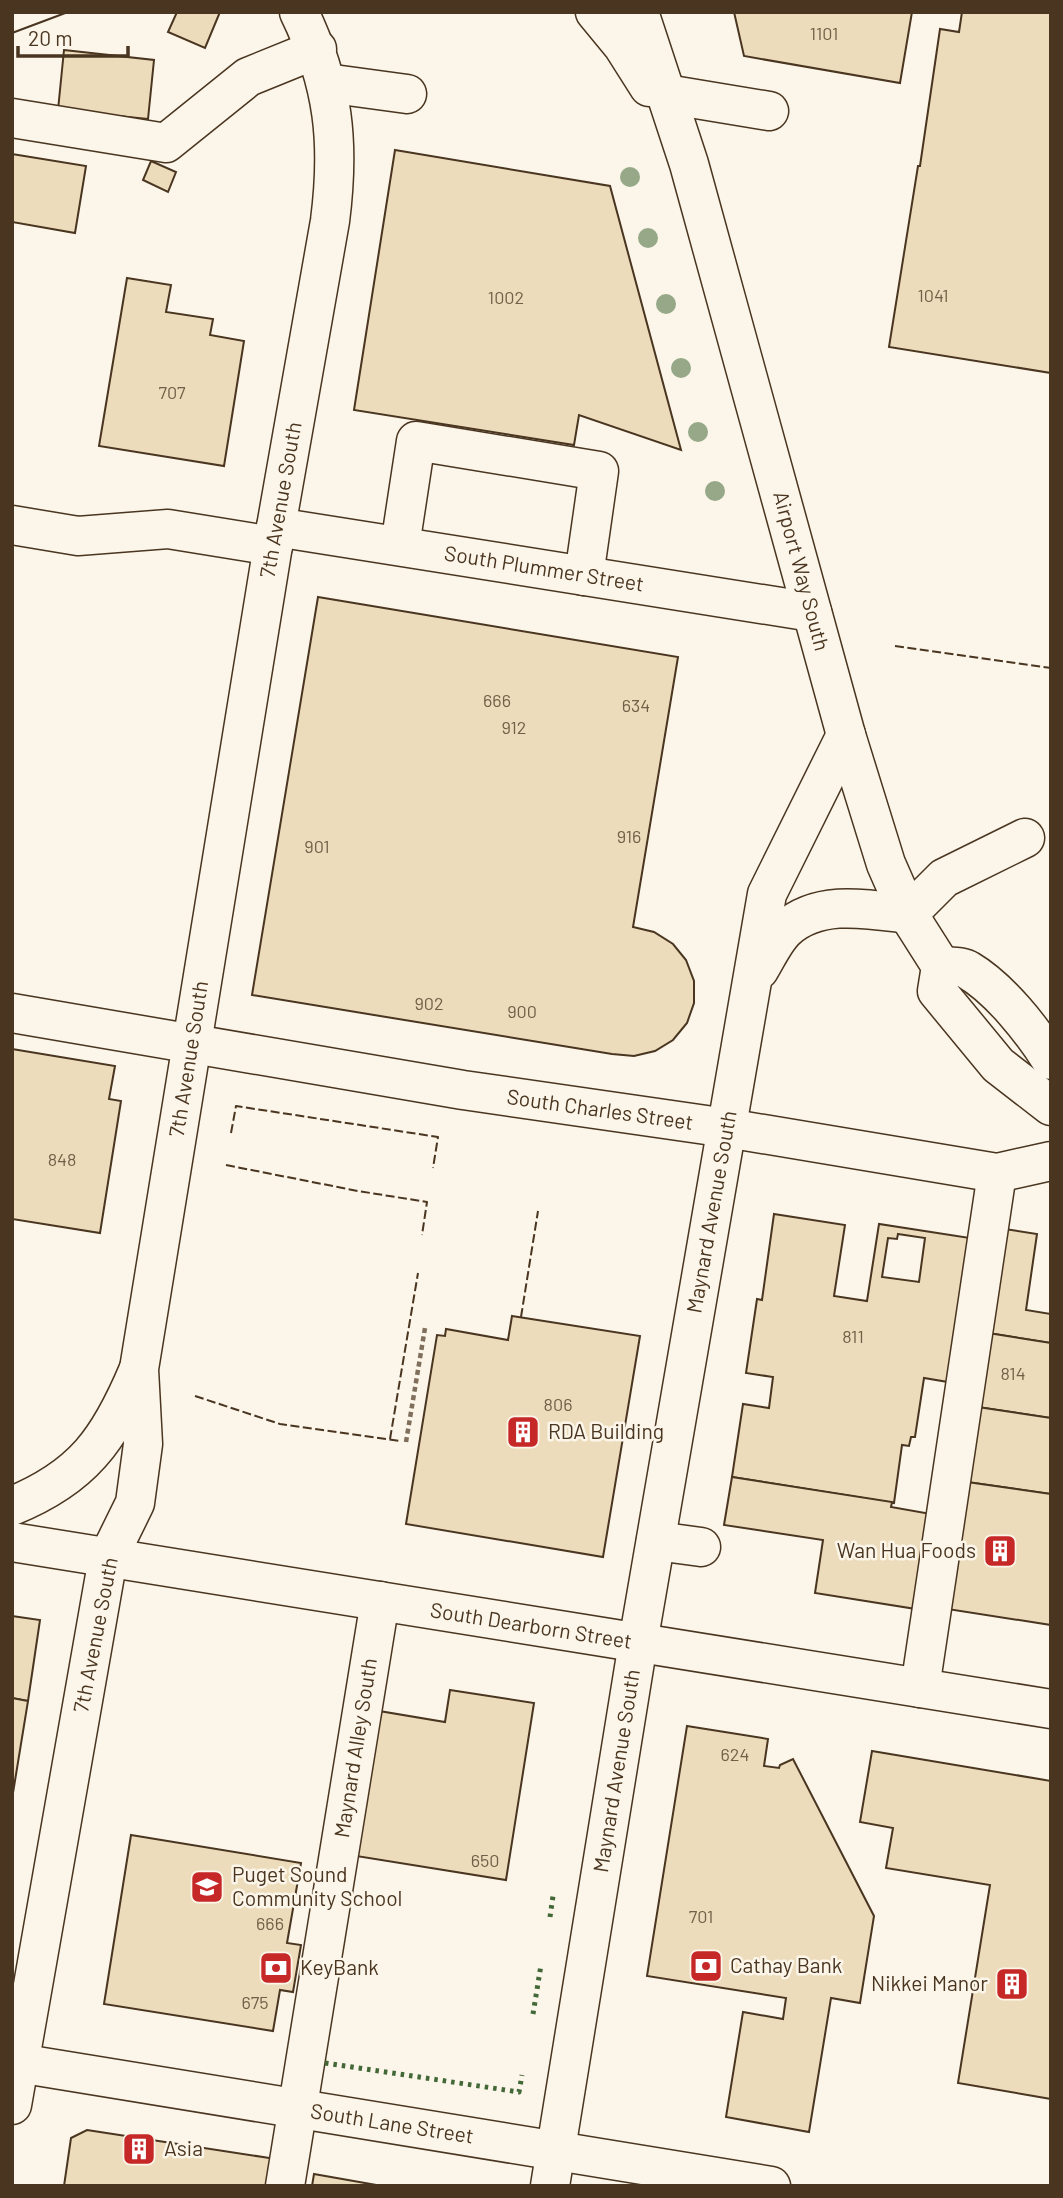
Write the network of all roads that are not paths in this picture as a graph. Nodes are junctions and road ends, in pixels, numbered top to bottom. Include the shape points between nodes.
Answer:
1 (299, 12) edge
2 (595, 12) edge
3 (639, 12) edge
4 (321, 66) junction
5 (407, 93) dead end
6 (666, 94) junction
7 (769, 111) dead end
8 (12, 118) edge
9 (689, 164) junction
10 (12, 525) edge
11 (274, 536) junction
12 (400, 547) junction
13 (584, 576) junction
14 (813, 612) junction
15 (846, 735) junction
16 (1026, 838) dead end
17 (908, 915) junction
18 (941, 966) junction
19 (750, 983) junction
20 (12, 1013) edge
21 (191, 1045) junction
22 (1051, 1060) edge
23 (1051, 1106) edge
24 (726, 1128) junction
25 (1051, 1161) edge
26 (997, 1172) junction
27 (138, 1369) junction
28 (12, 1506) edge
29 (656, 1541) junction
30 (12, 1542) edge
31 (701, 1547) dead end
32 (108, 1558) junction
33 (380, 1601) junction
34 (638, 1643) junction
35 (920, 1688) junction
36 (1051, 1709) edge
37 (16, 2063) edge
38 (12, 2105) edge
39 (298, 2109) junction
40 (553, 2168) edge
41 (285, 2186) edge
42 (771, 2186) edge

1 - 4 street, 7th Avenue South
2 - 9 street, Airport Way South via 645,78
3 - 6 street, Airport Way South
4 - 5 street
4 - 8 street via 248,77 166,143
4 - 11 street, 7th Avenue South via 336,149 335,182
6 - 7 street
6 - 9 street, Airport Way South
9 - 14 street, Airport Way South
10 - 11 street, South Plummer Street via 78,536 168,529
11 - 12 street, South Plummer Street
11 - 21 street, 7th Avenue South
12 - 13 street, South Plummer Street
12 - 13 street via 416,441 599,471
13 - 14 street, South Plummer Street
14 - 15 street, Airport Way South
15 - 17 street, Airport Way South via 886,864
15 - 19 street, Maynard Avenue South via 767,894
16 - 17 street via 944,878
17 - 18 street, Airport Way South
17 - 19 street, Maynard Avenue South via 863,909 817,910 786,929
18 - 22 street via 967,969 1000,997 1033,1032
18 - 23 street, Airport Way South via 937,991 966,1028 998,1065
19 - 24 street, Maynard Avenue South
20 - 21 street, South Charles Street
21 - 24 street, South Charles Street
21 - 27 street, 7th Avenue South
24 - 26 street, South Charles Street
24 - 29 street, Maynard Avenue South
25 - 26 street, South Charles Street
26 - 35 street
27 - 28 street via 117,1414 85,1461 56,1486
27 - 32 street, 7th Avenue South via 143,1444 135,1503
29 - 31 street
29 - 34 street, Maynard Avenue South
30 - 32 street, South Dearborn Street
32 - 33 street, South Dearborn Street
32 - 37 street, 7th Avenue South
33 - 34 street, South Dearborn Street
33 - 39 street, Maynard Alley South
34 - 35 street, South Dearborn Street
34 - 40 street, Maynard Avenue South
35 - 36 street, South Dearborn Street
37 - 38 street, 7th Avenue South
37 - 39 street, South Lane Street
39 - 40 street, South Lane Street
39 - 41 street, Maynard Alley South
40 - 42 street, South Lane Street

